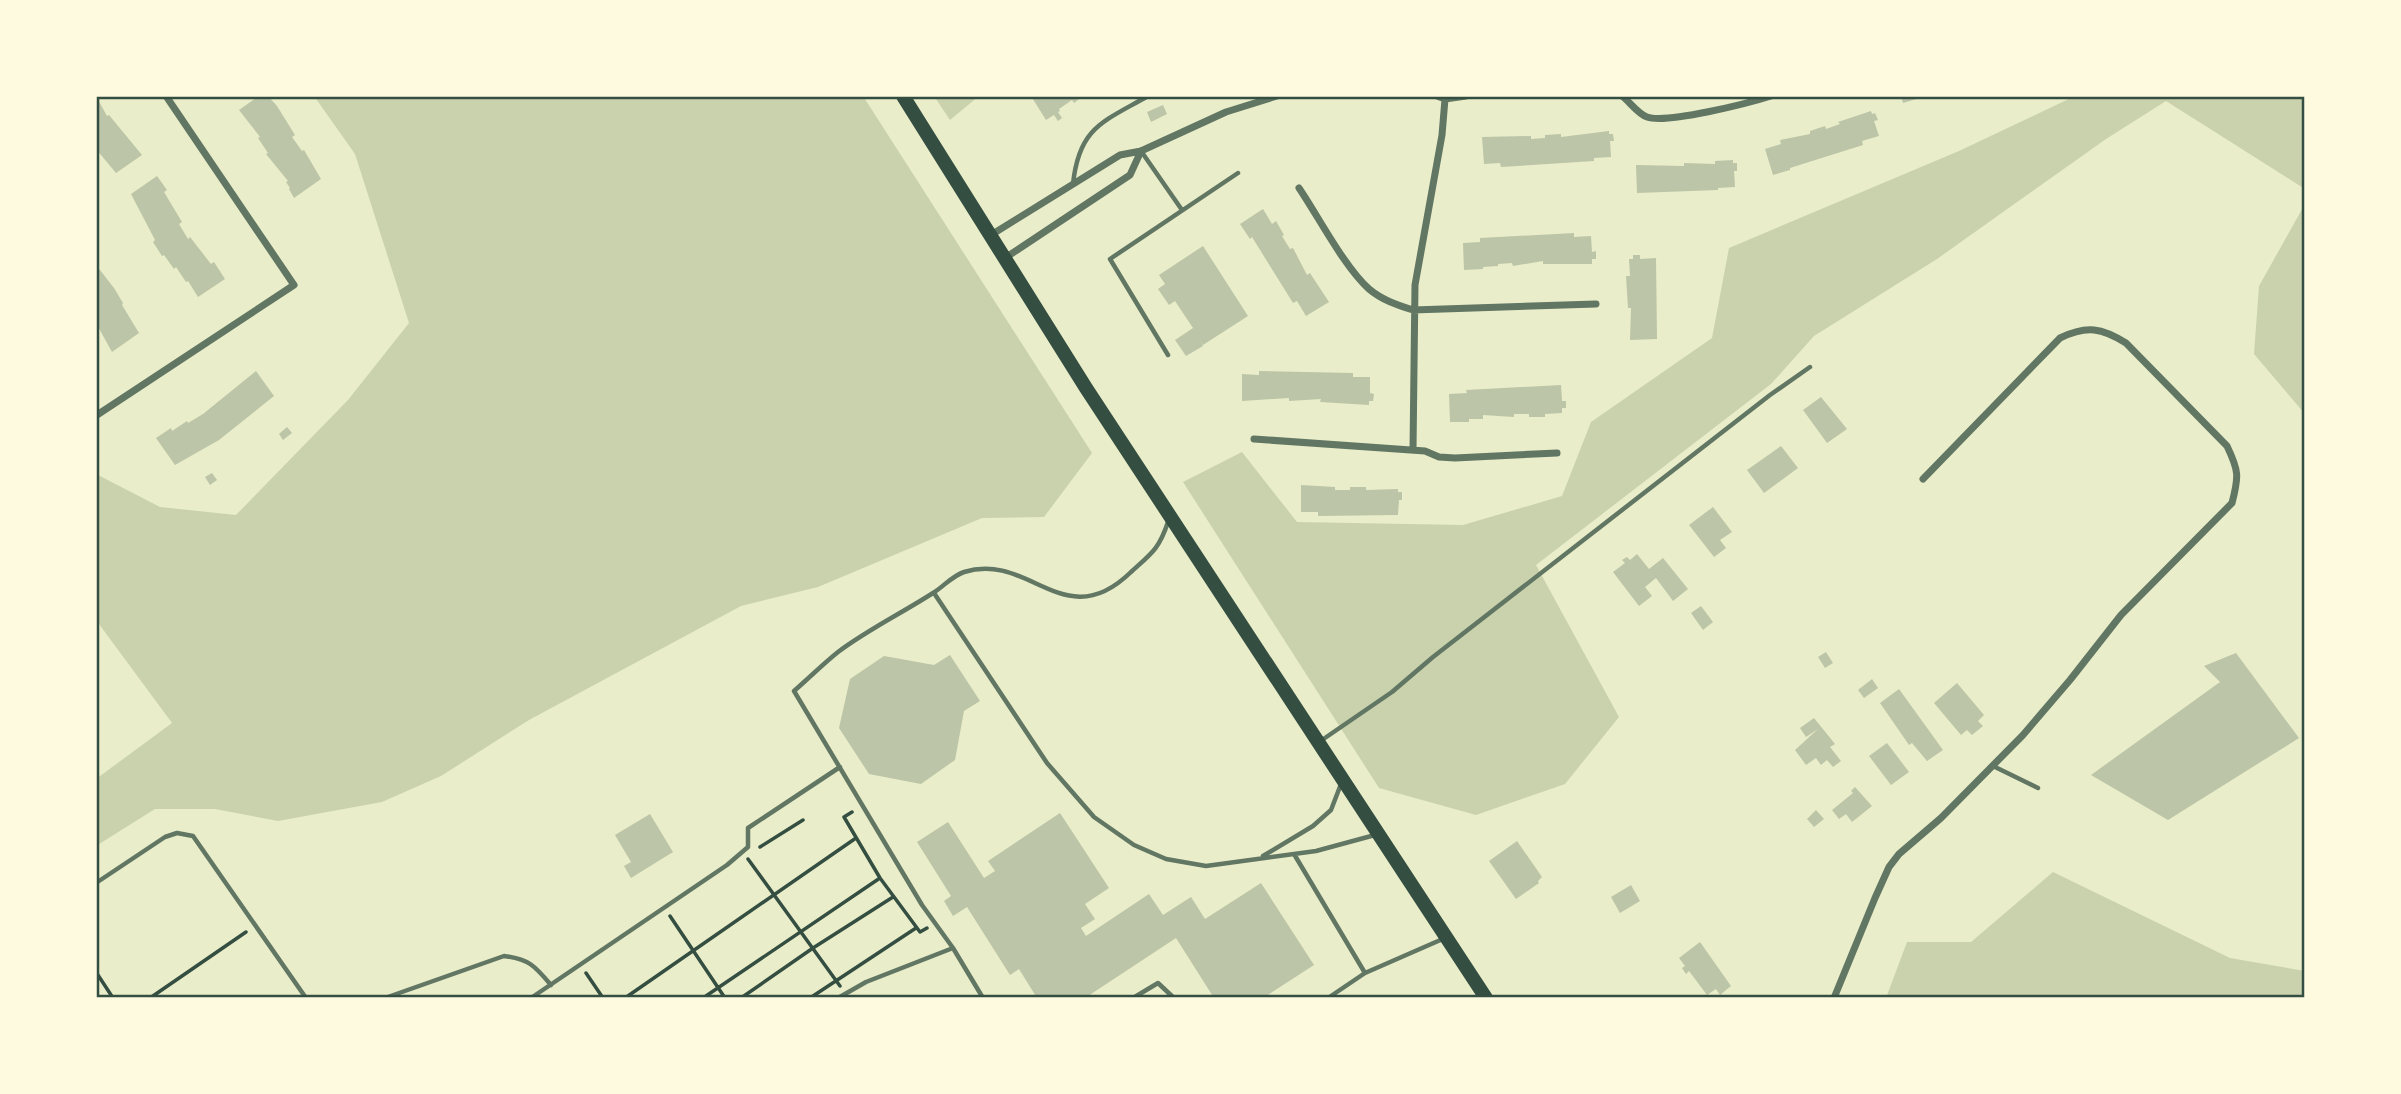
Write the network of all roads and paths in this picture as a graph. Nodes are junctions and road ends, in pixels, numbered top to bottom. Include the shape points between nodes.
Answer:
1 (166, 96) edge
2 (903, 96) edge
3 (1148, 96) edge
4 (1247, 96) edge
5 (1277, 96) edge
6 (1466, 96) edge
7 (1622, 96) edge
8 (1771, 96) edge
9 (1441, 97) edge
10 (1255, 102) junction
11 (1141, 151) junction
12 (1238, 173) dead end
13 (1073, 184) junction
14 (1299, 188) dead end
15 (1182, 210) junction
16 (991, 235) junction
17 (1005, 258) junction
18 (1596, 304) dead end
19 (1413, 310) junction
20 (1168, 355) dead end
21 (1810, 367) dead end
22 (96, 414) edge
23 (1254, 439) dead end
24 (1413, 450) junction
25 (1557, 453) dead end
26 (1923, 479) dead end
27 (1171, 514) junction
28 (934, 593) junction
29 (1318, 742) junction
30 (1993, 765) junction
31 (840, 767) junction
32 (1343, 780) junction
33 (2038, 788) dead end
34 (863, 805) junction
35 (1378, 834) junction
36 (856, 838) junction
37 (743, 852) junction
38 (1294, 854) junction
39 (1261, 857) junction
40 (880, 878) junction
41 (96, 883) edge
42 (773, 894) junction
43 (893, 897) junction
44 (669, 914) dead end
45 (935, 923) junction
46 (256, 925) junction
47 (916, 928) junction
48 (801, 931) junction
49 (1447, 937) junction
50 (813, 948) junction
51 (953, 948) junction
52 (693, 950) junction
53 (96, 972) edge
54 (1365, 974) junction
55 (835, 980) junction
56 (551, 985) junction
57 (718, 988) junction
58 (845, 994) junction
59 (113, 998) edge
60 (150, 998) edge
61 (306, 998) edge
62 (385, 998) edge
63 (531, 998) edge
64 (625, 998) edge
65 (703, 998) edge
66 (725, 998) edge
67 (741, 998) edge
68 (810, 998) edge
69 (838, 998) edge
70 (983, 998) edge
71 (1133, 998) edge
72 (1174, 998) edge
73 (1328, 998) edge
74 (1486, 998) edge
75 (1834, 998) edge

1 - 22 street via 294,285
2 - 16 highway
3 - 13 lane via 1100,124 1084,140
4 - 10 lane
5 - 10 street
6 - 9 street
7 - 8 street via 1641,114 1654,118 1716,110
9 - 19 street via 1441,135
10 - 11 street
11 - 13 street via 1119,155
11 - 15 lane
11 - 17 street via 1130,175
12 - 15 lane
13 - 16 street
14 - 19 street via 1357,277 1390,303
15 - 20 lane via 1110,259
16 - 17 highway
17 - 27 highway
18 - 19 street
19 - 24 street
21 - 29 lane via 1392,692
23 - 24 street
24 - 25 street via 1455,458
26 - 30 street via 2060,338 2092,329 2110,333 2126,344 2227,446 2235,463 2238,480 2232,503 2121,615
27 - 28 lane via 1160,544 1128,576 1099,596 1070,596 985,567 961,573
27 - 29 highway
28 - 31 lane via 838,652 794,691
28 - 39 lane via 1047,763 1094,817 1133,845 1166,859 1206,866
29 - 32 highway
30 - 33 lane
30 - 75 street via 1889,867
31 - 34 lane
31 - 37 lane via 748,828 748,847
32 - 35 highway
32 - 39 lane via 1331,810
34 - 36 path via 844,817
34 - 45 lane
35 - 38 lane
35 - 49 highway
36 - 40 path
36 - 42 path
37 - 42 path
37 - 56 lane
38 - 39 lane
38 - 54 lane
40 - 43 path
40 - 48 path
41 - 46 lane via 165,837 177,833 193,836
42 - 48 path
42 - 52 path
43 - 47 path
43 - 50 path
44 - 52 path
45 - 47 path via 920,932
45 - 51 lane
46 - 60 path
46 - 61 lane
47 - 55 path
48 - 50 path
48 - 57 path
49 - 54 lane
49 - 74 highway
50 - 55 path
50 - 67 path
51 - 58 lane
51 - 70 lane
52 - 57 path
52 - 64 path
53 - 59 path
54 - 73 lane
55 - 58 path
55 - 68 path
56 - 62 lane via 534,965 504,956
56 - 63 lane
57 - 65 path
57 - 66 path
58 - 69 lane
71 - 72 lane via 1158,983

